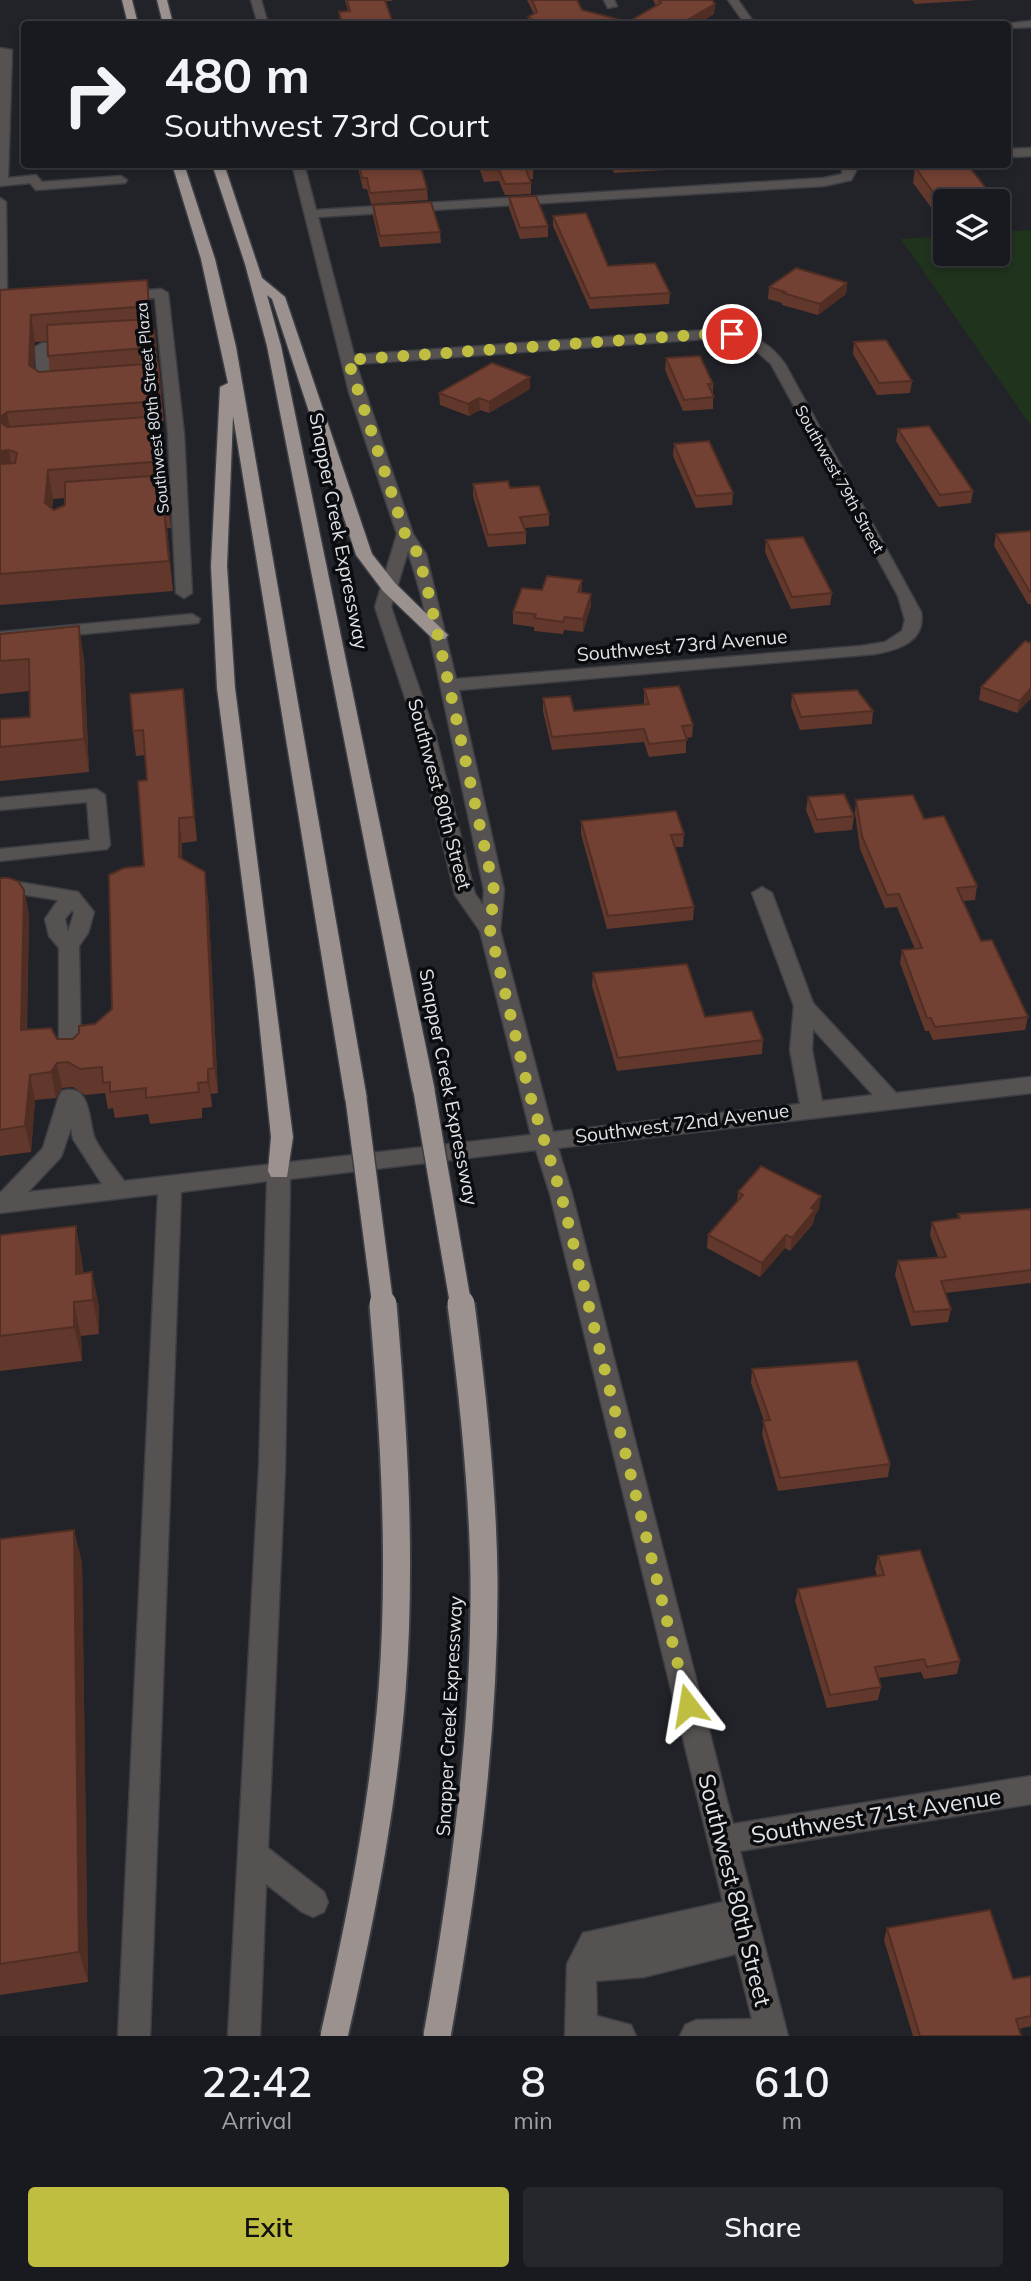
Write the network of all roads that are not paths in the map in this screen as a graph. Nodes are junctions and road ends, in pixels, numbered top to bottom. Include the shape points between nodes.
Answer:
1 (127, 0) edge
2 (162, 0) edge
3 (256, 0) edge
4 (733, 0) edge
5 (132, 21) edge
6 (167, 21) edge
7 (262, 21) edge
8 (748, 21) edge
9 (1031, 23) edge
10 (1011, 25) edge
11 (0, 51) edge
12 (1031, 152) edge
13 (1011, 153) edge
14 (36, 168) edge
15 (179, 168) edge
16 (219, 168) edge
17 (299, 168) edge
18 (848, 171) edge
19 (36, 179) junction
20 (121, 180) dead end
21 (1, 182) edge
22 (0, 202) edge
23 (310, 214) junction
24 (257, 280) junction
25 (0, 289) edge
26 (102, 297) edge
27 (92, 344) edge
28 (229, 347) junction
29 (348, 360) junction
30 (69, 391) edge
31 (405, 534) junction
32 (389, 587) junction
33 (184, 593) dead end
34 (192, 619) dead end
35 (911, 632) joint
36 (439, 635) junction
37 (0, 637) edge
38 (451, 685) junction
39 (0, 804) edge
40 (0, 855) edge
41 (0, 885) edge
42 (762, 893) dead end
43 (490, 930) junction
44 (804, 1006) junction
45 (842, 1047) junction
46 (801, 1050) junction
47 (70, 1057) edge
48 (1031, 1085) edge
49 (890, 1100) junction
50 (812, 1108) junction
51 (544, 1140) junction
52 (279, 1171) junction
53 (169, 1184) junction
54 (118, 1190) junction
55 (2, 1204) edge
56 (1031, 1790) edge
57 (722, 1840) junction
58 (252, 1854) junction
59 (313, 1902) dead end
60 (743, 1925) junction
61 (581, 2032) edge
62 (771, 2035) edge
63 (134, 2036) edge
64 (244, 2036) edge
65 (334, 2036) edge
66 (437, 2036) edge
67 (620, 2036) edge
68 (696, 2036) edge

1 - 5 highway
2 - 6 highway
3 - 7 street
4 - 8 street
9 - 10 street
11 - 21 street via 6,50
12 - 13 street
14 - 19 street
15 - 28 highway
16 - 24 highway, Snapper Creek Expressway
17 - 23 street, Southwest 80th Street
18 - 23 street via 815,183
19 - 20 street via 36,186
19 - 21 street
22 - 25 street
23 - 29 street, Southwest 80th Street
24 - 32 highway via 278,297 360,545
24 - 66 highway, Snapper Creek Expressway, bridge via 289,416 424,1091 464,1336 478,1478 483,1647 470,1831
26 - 33 street, Southwest 80th Street Plaza via 161,293 159,341
27 - 30 street via 42,347 43,393
28 - 52 highway via 219,566 226,688 267,994 282,1137
28 - 65 highway, bridge via 356,1099 374,1221 395,1435 395,1644 387,1741 375,1836
29 - 31 street, Southwest 80th Street
29 - 35 street, Southwest 79th Street via 708,334 748,338 764,347 778,364 908,602
31 - 32 street, Southwest 80th Street
31 - 36 street, Southwest 80th Street via 418,554
32 - 36 highway
32 - 43 street, Southwest 80th Street via 383,607 426,734 465,895
34 - 37 street
35 - 38 street, Southwest 73rd Avenue via 894,643 861,651
36 - 38 street, Southwest 80th Street
38 - 43 street, Southwest 80th Street via 494,890
39 - 40 street via 96,795 100,845
41 - 47 street via 71,895 55,919 59,936 69,946
42 - 44 street
43 - 51 street, Southwest 80th Street
44 - 45 street
44 - 46 street
45 - 46 street
45 - 49 street
46 - 50 street
48 - 49 street, Southwest 72nd Avenue
49 - 50 street, Southwest 72nd Avenue
50 - 51 street, Southwest 72nd Avenue
51 - 52 street, Southwest 72nd Avenue
51 - 57 street, Southwest 80th Street
52 - 53 street, Southwest 72nd Avenue
52 - 58 street via 272,1468
53 - 54 street, Southwest 72nd Avenue
53 - 63 street
54 - 55 street, Southwest 72nd Avenue
54 - 55 street via 84,1139 80,1111 70,1096 53,1151
56 - 57 street, Southwest 71st Avenue
57 - 60 street, Southwest 80th Street
58 - 59 street
58 - 64 street
60 - 61 street via 626,1965 583,1965
60 - 62 street, Southwest 80th Street
61 - 67 street
62 - 68 street

